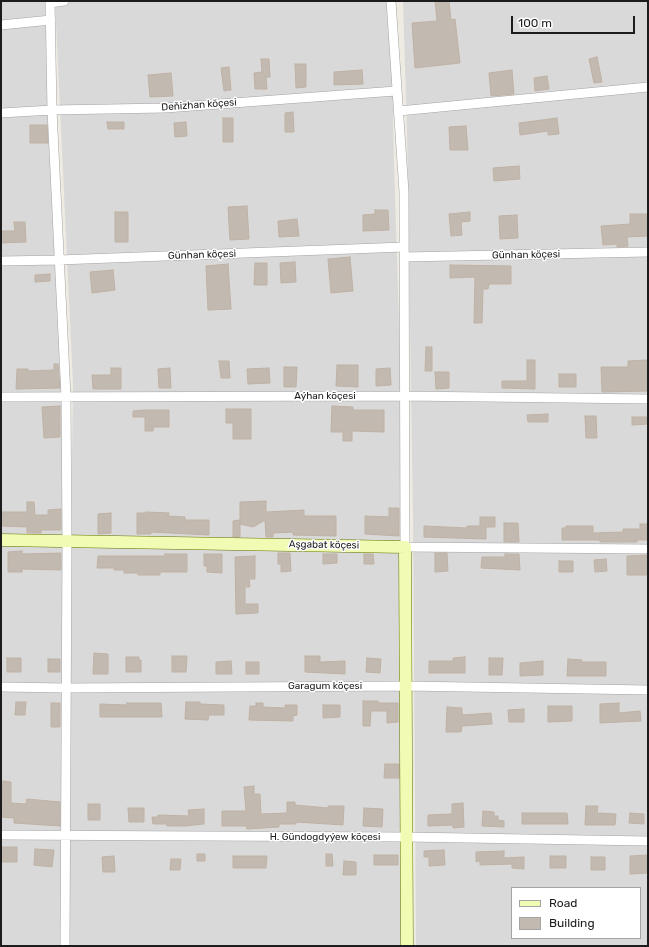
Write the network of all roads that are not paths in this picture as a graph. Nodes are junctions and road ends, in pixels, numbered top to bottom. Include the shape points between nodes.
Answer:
1 (64, 1) edge
2 (391, 1) edge
3 (50, 2) edge
4 (51, 20) junction
5 (1, 25) edge
6 (648, 87) edge
7 (396, 91) junction
8 (52, 110) junction
9 (399, 111) junction
10 (1, 113) edge
11 (404, 247) junction
12 (648, 252) edge
13 (404, 257) junction
14 (59, 260) junction
15 (1, 261) edge
16 (404, 396) junction
17 (1, 397) edge
18 (66, 397) junction
19 (648, 399) edge
20 (1, 540) edge
21 (67, 541) junction
22 (405, 547) junction
23 (648, 549) edge
24 (405, 686) junction
25 (1, 687) edge
26 (66, 688) junction
27 (648, 690) edge
28 (1, 835) edge
29 (65, 835) junction
30 (406, 837) junction
31 (648, 840) edge
32 (65, 946) edge
33 (407, 946) edge

1 - 3 street
2 - 7 street
3 - 4 street
4 - 5 street
4 - 8 street
6 - 9 street
7 - 8 street, Deňizhan köçesi via 165,108
7 - 9 street
8 - 10 street, Deňizhan köçesi
8 - 14 street
9 - 11 street via 404,192
11 - 13 street
11 - 14 street, Günhan köçesi
12 - 13 street, Günhan köçesi
13 - 16 street
14 - 15 street, Günhan köçesi
14 - 18 street
16 - 18 street, Aýhan köçesi
16 - 19 street, Aýhan köçesi
16 - 22 street
17 - 18 street, Aýhan köçesi
18 - 21 street
20 - 21 street, Aşgabat köçesi
21 - 22 street, Aşgabat köçesi
21 - 26 street
22 - 23 street, Aşgabat köçesi
22 - 24 street
24 - 26 street, Garagum köçesi
24 - 27 street, Garagum köçesi
24 - 30 street
25 - 26 street, Garagum köçesi
26 - 29 street
28 - 29 street, H. Gündogdyýew köçesi
29 - 30 street, H. Gündogdyýew köçesi
29 - 32 street
30 - 31 street, H. Gündogdyýew köçesi
30 - 33 street

